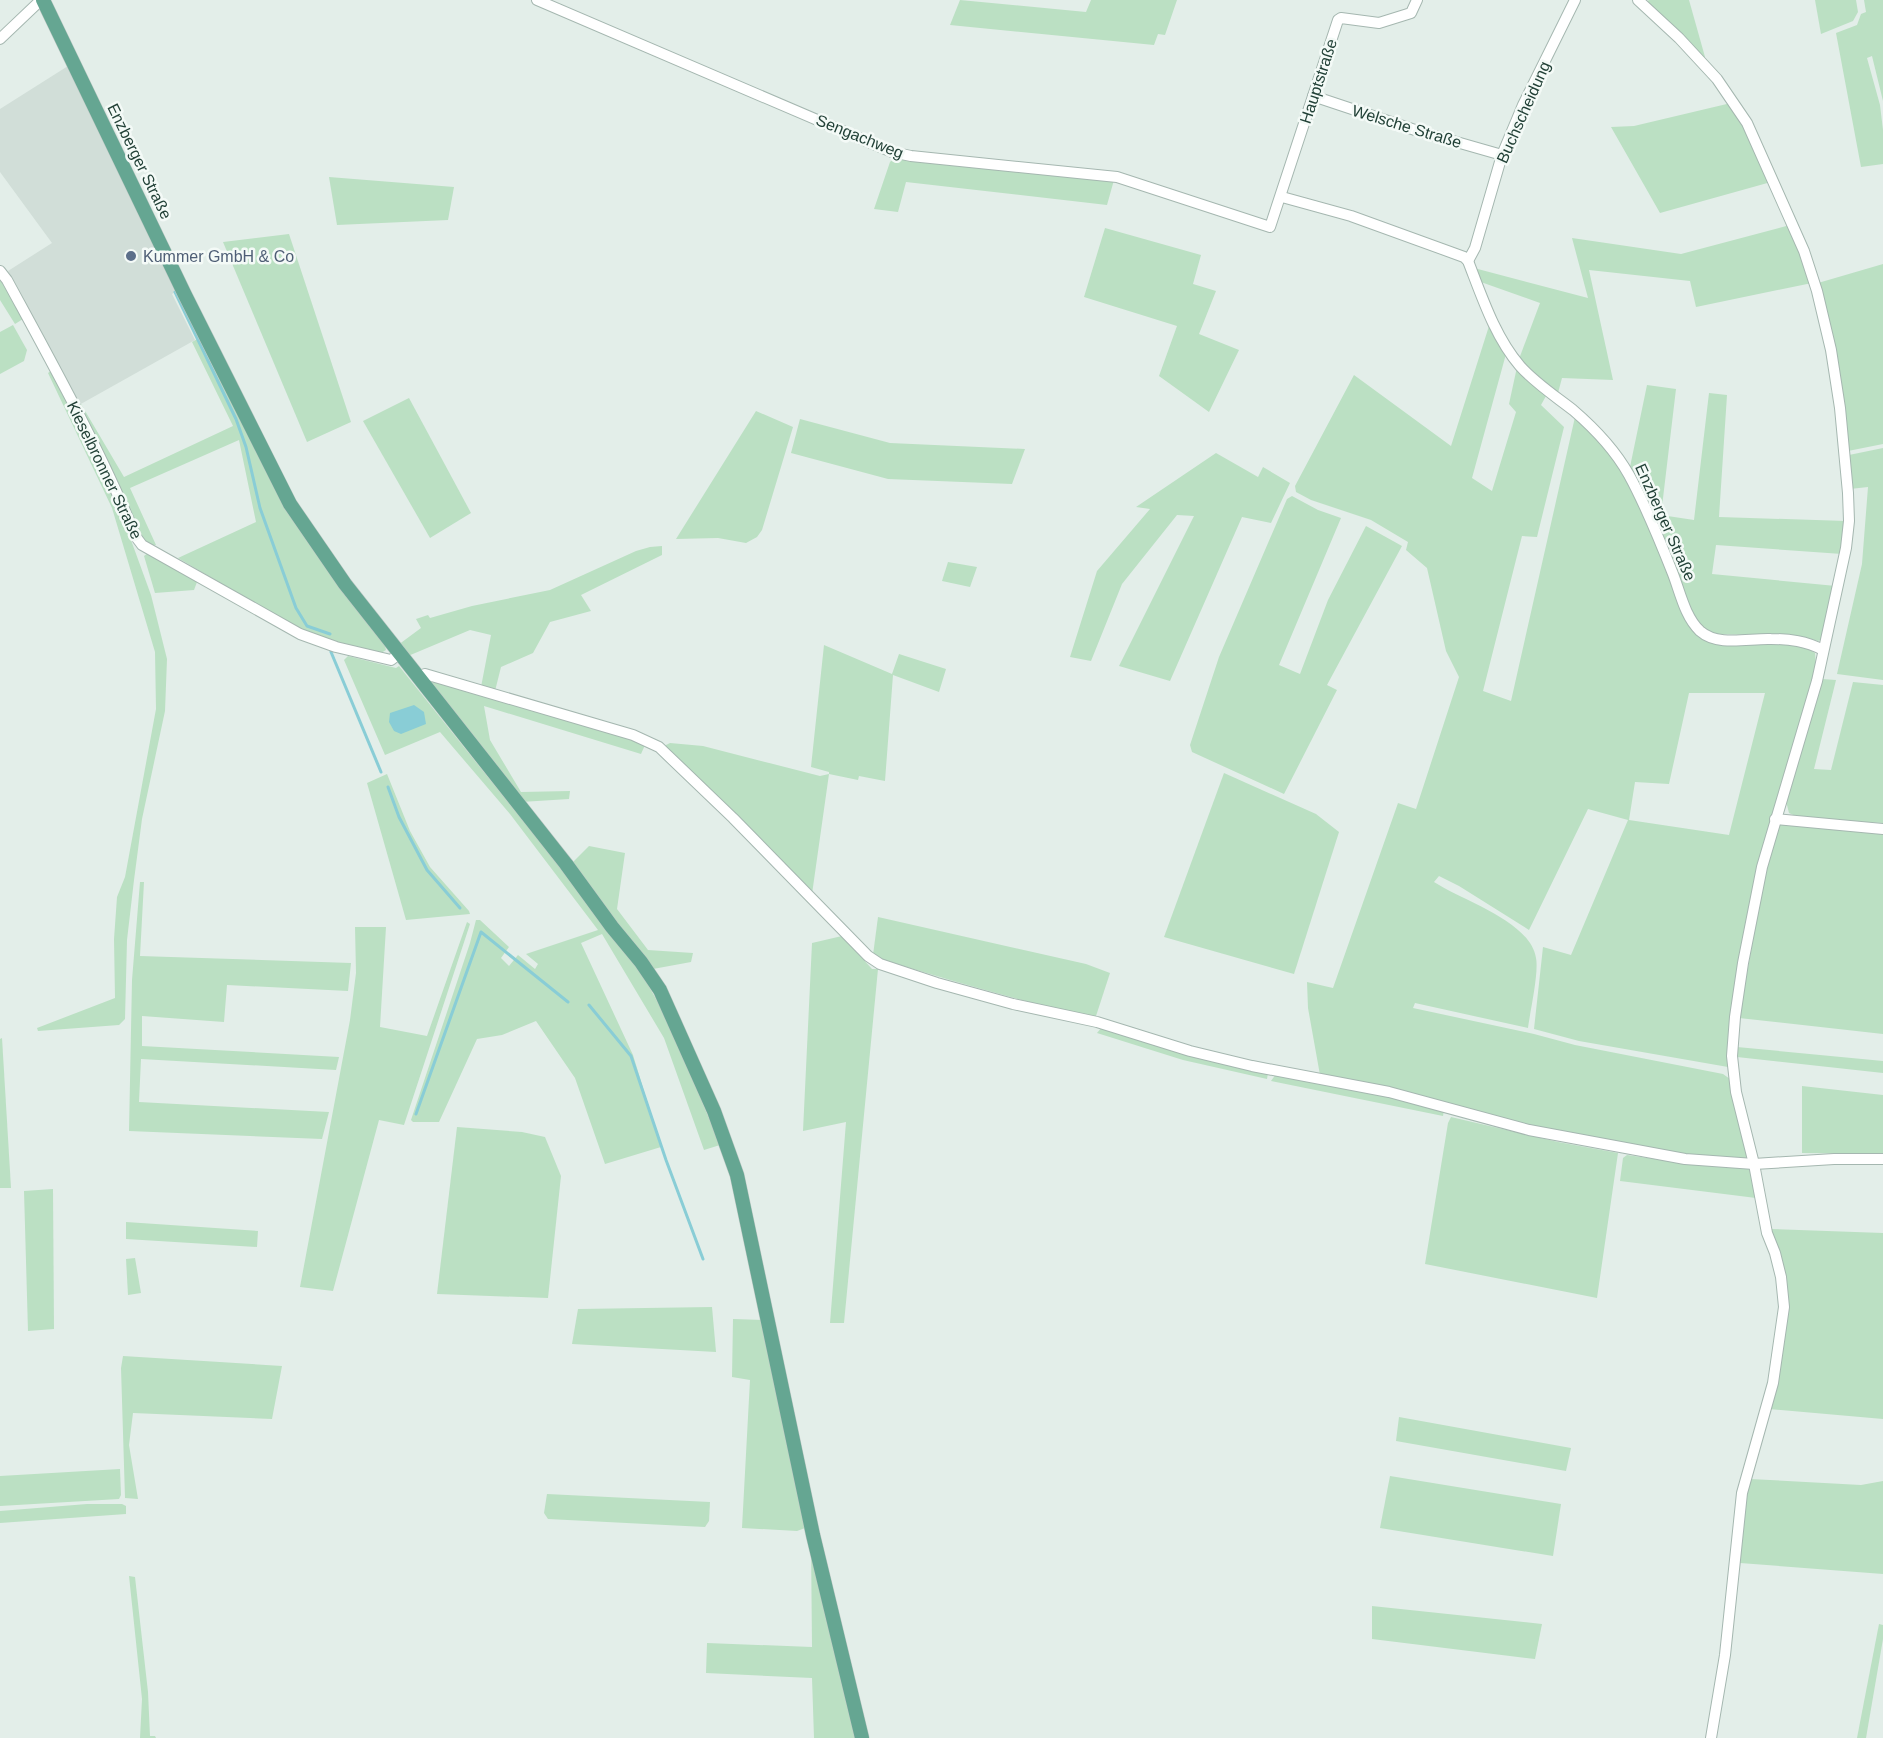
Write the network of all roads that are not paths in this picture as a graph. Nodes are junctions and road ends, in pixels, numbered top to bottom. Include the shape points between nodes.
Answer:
1 (42, 0) edge
2 (537, 0) edge
3 (1417, 0) edge
4 (1575, 0) edge
5 (1638, 0) edge
6 (0, 39) edge
7 (1313, 96) junction
8 (1502, 155) junction
9 (1282, 197) junction
10 (1270, 227) joint
11 (1468, 261) junction
12 (0, 271) edge
13 (1823, 650) junction
14 (399, 654) junction
15 (417, 676) junction
16 (1775, 819) junction
17 (1883, 828) edge
18 (1883, 1159) edge
19 (1754, 1164) junction
20 (861, 1735) edge
21 (1711, 1738) edge

1 - 6 street
1 - 14 main road, Enzberger Straße via 269,466 345,585
2 - 10 street, Sengachweg via 892,152 1117,177
3 - 7 street, Hauptstraße via 1411,13 1379,23 1338,20
4 - 8 street, Buchscheidung
5 - 13 street via 1711,72 1747,123 1804,251 1817,291 1840,408 1849,521
7 - 8 street, Welsche Straße
7 - 9 street, Hauptstraße
8 - 11 street, Buchscheidung
9 - 10 street, Hauptstraße
9 - 11 street via 1385,227 1459,254
11 - 13 street, Enzberger Straße via 1480,294 1512,355 1531,377 1599,435 1628,473 1690,617 1700,631 1722,640 1809,642
12 - 14 street, Kieselbronner Straße via 115,484 142,544 300,634 391,660
13 - 16 street
14 - 15 main road, Enzberger Straße
15 - 19 street via 424,674 532,705 633,735 659,747 880,964 1190,1051 1389,1092 1529,1130 1685,1159
15 - 20 main road, Enzberger Straße via 650,975 714,1111 737,1175 813,1535
16 - 17 street
16 - 19 street via 1750,923 1733,1039 1736,1092
18 - 19 street
19 - 21 street via 1767,1233 1781,1277 1784,1307 1773,1383 1743,1493 1725,1655

